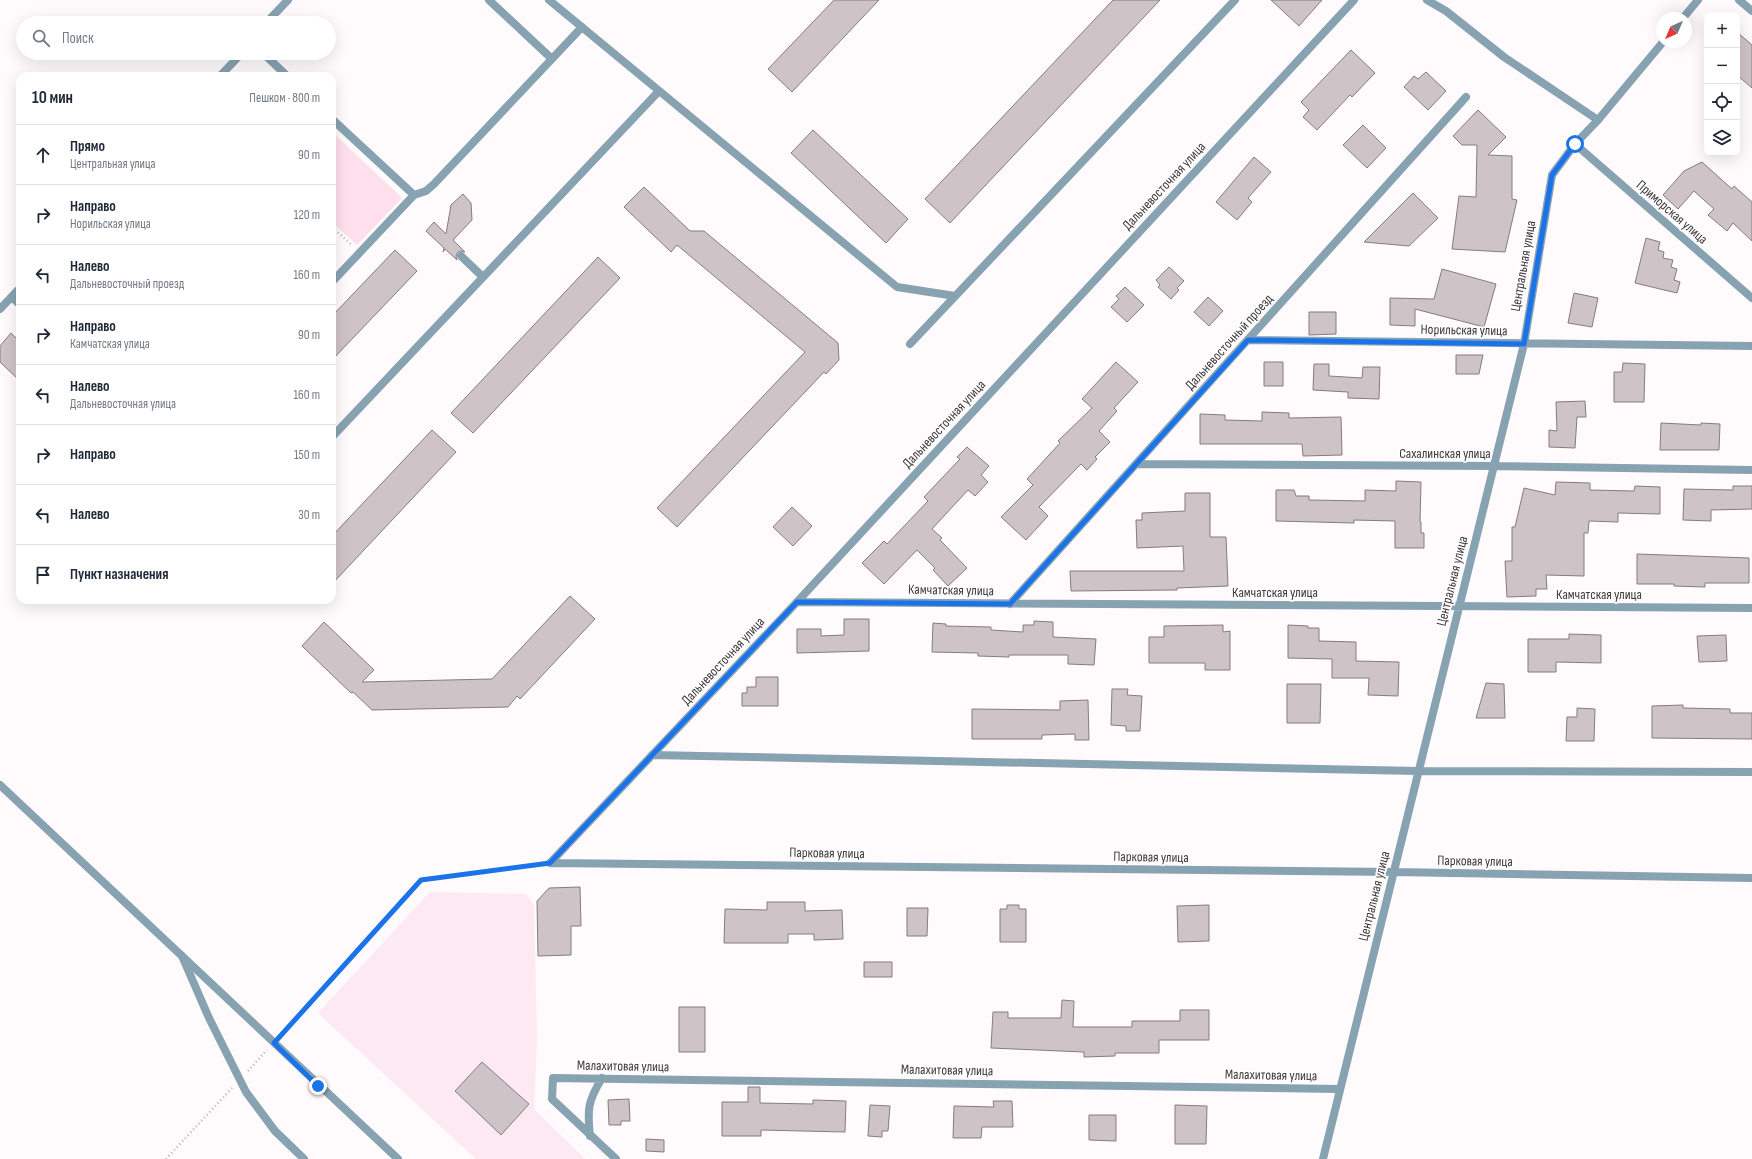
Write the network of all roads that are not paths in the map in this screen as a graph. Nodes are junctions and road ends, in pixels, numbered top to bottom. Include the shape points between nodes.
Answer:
1 (288, 0) edge
2 (489, 0) edge
3 (549, 0) edge
4 (1235, 0) edge
5 (1354, 0) edge
6 (1427, 0) edge
7 (1698, 0) edge
8 (1739, 0) edge
9 (1752, 11) edge
10 (1688, 12) edge
11 (273, 16) edge
12 (582, 27) junction
13 (1658, 48) edge
14 (552, 59) junction
15 (235, 60) edge
16 (270, 60) edge
17 (224, 72) edge
18 (283, 72) edge
19 (659, 91) junction
20 (1466, 97) dead end
21 (1598, 120) junction
22 (336, 123) edge
23 (1575, 144) junction
24 (414, 195) junction
25 (461, 256) dead end
26 (483, 277) junction
27 (336, 278) edge
28 (16, 292) edge
29 (956, 296) junction
30 (12, 297) junction
31 (1752, 298) edge
32 (16, 300) edge
33 (0, 310) edge
34 (1248, 340) junction
35 (910, 344) dead end
36 (1524, 344) junction
37 (1752, 346) edge
38 (336, 433) edge
39 (1137, 464) junction
40 (1493, 466) junction
41 (1752, 470) edge
42 (797, 602) junction
43 (1010, 604) junction
44 (1459, 606) junction
45 (1752, 608) edge
46 (652, 755) junction
47 (1418, 771) junction
48 (1752, 772) edge
49 (0, 785) edge
50 (550, 863) joint
51 (1394, 872) junction
52 (1752, 878) edge
53 (182, 956) junction
54 (602, 1078) junction
55 (1340, 1089) junction
56 (590, 1136) junction
57 (304, 1159) edge
58 (398, 1159) edge
59 (616, 1159) edge
60 (1323, 1159) edge

1 - 11 street
2 - 14 street
3 - 12 street
4 - 29 street
5 - 42 street, Дальневосточная улица
6 - 21 street via 1446,11 1504,57
7 - 10 street
8 - 9 street
12 - 14 street
12 - 19 street
13 - 21 street, Центральная улица
14 - 24 street via 434,184 426,191
15 - 17 street
16 - 18 street
19 - 26 street
19 - 29 street via 897,287
20 - 34 street, Дальневосточный проезд
21 - 23 street, Центральная улица
22 - 24 street
23 - 31 street, Приморская улица
23 - 36 street, Центральная улица via 1552,175
24 - 27 street
25 - 26 street
26 - 38 street
28 - 30 street
29 - 35 street
30 - 32 street
30 - 33 street
34 - 36 street, Норильская улица
34 - 39 street, Дальневосточный проезд
36 - 37 street, Норильская улица
36 - 40 street, Центральная улица
39 - 40 street, Сахалинская улица
39 - 43 street, Дальневосточный проезд
40 - 41 street, Сахалинская улица
40 - 44 street, Центральная улица
42 - 43 street, Камчатская улица
42 - 46 street, Дальневосточная улица
43 - 44 street, Камчатская улица
44 - 45 street, Камчатская улица
44 - 47 street, Центральная улица
46 - 47 street
46 - 50 street, Дальневосточная улица
47 - 48 street
47 - 51 street, Центральная улица
49 - 53 street
50 - 51 street, Парковая улица
51 - 52 street, Парковая улица
51 - 55 street, Центральная улица
53 - 57 street via 246,1092 275,1131
53 - 58 street
54 - 55 street, Малахитовая улица
54 - 56 street via 591,1096 588,1115
54 - 56 street, Малахитовая улица via 553,1078 552,1099
55 - 60 street, Центральная улица
56 - 59 street

